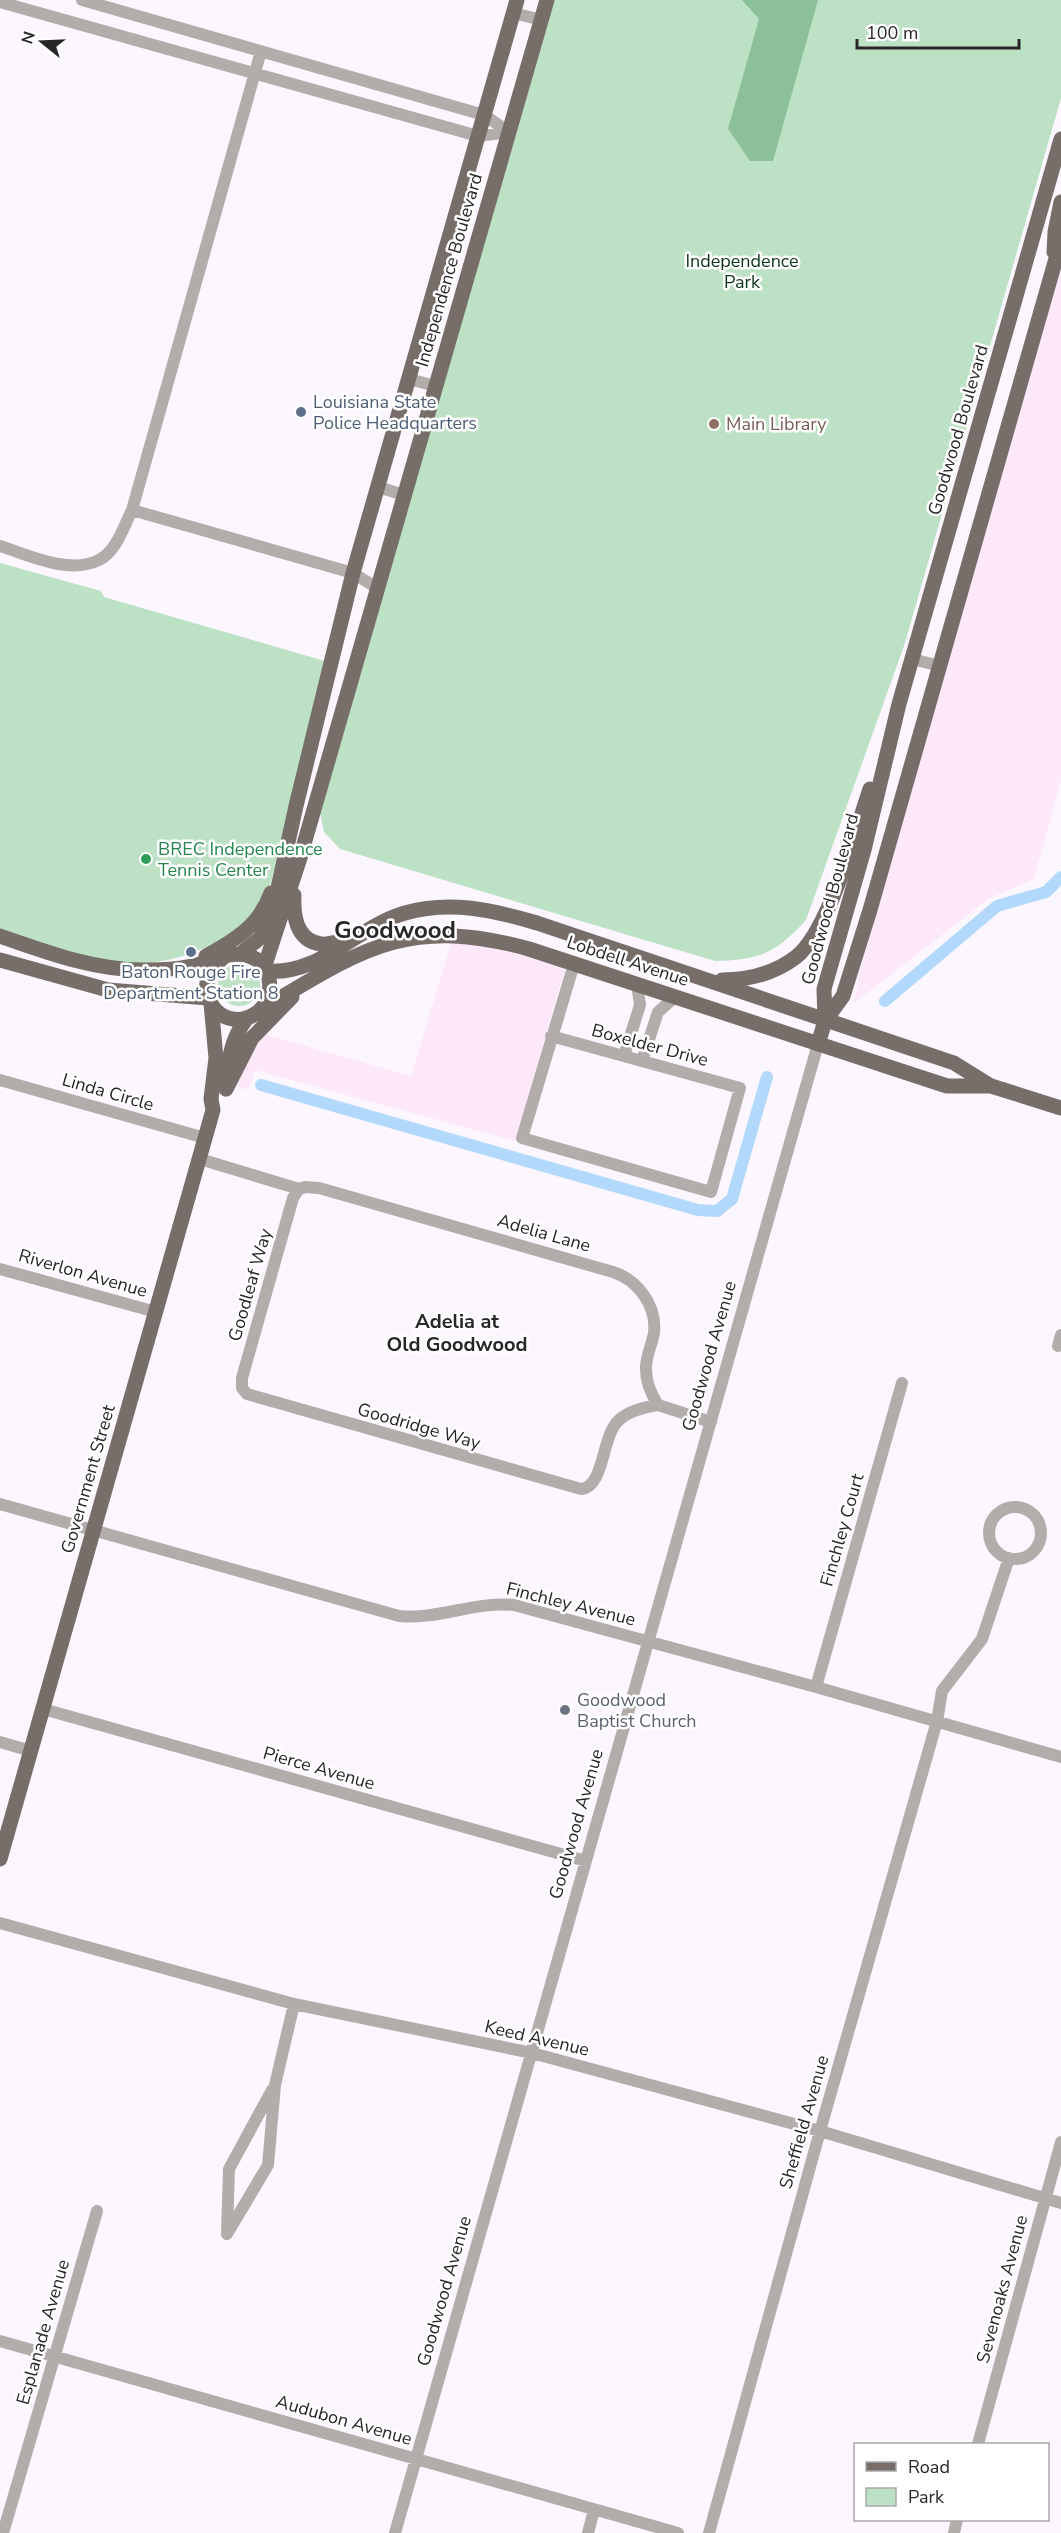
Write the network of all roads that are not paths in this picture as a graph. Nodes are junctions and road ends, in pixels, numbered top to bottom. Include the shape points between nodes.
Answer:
1 (82, 0) edge
2 (547, 0) edge
3 (0, 2) edge
4 (515, 7) edge
5 (542, 20) junction
6 (261, 51) junction
7 (255, 74) junction
8 (484, 115) junction
9 (509, 132) junction
10 (478, 136) junction
11 (1061, 139) edge
12 (1061, 202) edge
13 (1061, 241) edge
14 (1054, 264) junction
15 (997, 368) junction
16 (409, 379) junction
17 (435, 386) junction
18 (1006, 432) junction
19 (378, 487) junction
20 (404, 495) junction
21 (132, 510) junction
22 (0, 546) edge
23 (353, 573) junction
24 (377, 588) junction
25 (912, 659) junction
26 (940, 666) junction
27 (899, 704) junction
28 (864, 850) junction
29 (283, 866) junction
30 (294, 880) junction
31 (870, 910) junction
32 (404, 913) junction
33 (537, 923) junction
34 (0, 936) edge
35 (408, 938) junction
36 (348, 940) junction
37 (529, 949) junction
38 (240, 954) junction
39 (224, 957) junction
40 (0, 960) edge
41 (574, 964) junction
42 (193, 966) junction
43 (265, 969) junction
44 (710, 980) junction
45 (637, 984) junction
46 (298, 987) junction
47 (185, 997) junction
48 (675, 997) junction
49 (209, 1001) junction
50 (254, 1014) junction
51 (825, 1021) junction
52 (214, 1029) junction
53 (551, 1036) junction
54 (818, 1044) junction
55 (624, 1056) junction
56 (642, 1061) junction
57 (0, 1080) edge
58 (991, 1086) junction
59 (226, 1089) junction
60 (1061, 1108) edge
61 (213, 1110) junction
62 (205, 1138) junction
63 (200, 1159) junction
64 (298, 1189) junction
65 (0, 1269) edge
66 (156, 1312) junction
67 (902, 1383) dead end
68 (244, 1392) joint
69 (658, 1405) junction
70 (711, 1422) junction
71 (0, 1504) edge
72 (94, 1529) junction
73 (1009, 1558) junction
74 (648, 1641) junction
75 (816, 1687) junction
76 (43, 1709) junction
77 (937, 1721) junction
78 (0, 1742) edge
79 (31, 1751) junction
80 (1061, 1757) edge
81 (0, 1859) edge
82 (586, 1861) junction
83 (0, 1923) edge
84 (294, 2004) junction
85 (532, 2054) junction
86 (275, 2085) junction
87 (820, 2131) junction
88 (1061, 2142) edge
89 (1046, 2198) junction
90 (1061, 2203) edge
91 (97, 2211) dead end
92 (0, 2341) edge
93 (54, 2358) junction
94 (979, 2443) edge
95 (416, 2459) junction
96 (594, 2510) junction
97 (3, 2533) edge
98 (395, 2533) edge
99 (588, 2533) edge
100 (678, 2533) edge
101 (709, 2533) edge

1 - 6 street
2 - 5 main road, Independence Boulevard
3 - 7 street
4 - 5 street
4 - 8 main road, Independence Boulevard
5 - 9 main road, Independence Boulevard
6 - 7 street
6 - 8 street
7 - 10 street
7 - 21 street
8 - 9 street
8 - 10 main road, Independence Boulevard
9 - 10 street
9 - 17 main road, Independence Boulevard
10 - 16 main road, Independence Boulevard
11 - 15 main road, Goodwood Boulevard
12 - 14 main road
13 - 14 main road, Goodwood Boulevard
14 - 18 main road, Goodwood Boulevard
15 - 18 main road via 1007,371 1012,380
15 - 25 main road, Goodwood Boulevard
16 - 17 street
16 - 19 main road, Independence Boulevard
17 - 20 main road, Independence Boulevard
18 - 26 main road, Goodwood Boulevard
19 - 20 street
19 - 23 main road, Independence Boulevard
20 - 24 main road, Independence Boulevard
21 - 22 street via 116,544 100,560 73,566
21 - 23 street
23 - 24 street
23 - 29 main road, Independence Boulevard
24 - 30 main road, Independence Boulevard
25 - 26 street
25 - 27 main road, Goodwood Boulevard
26 - 31 main road, Goodwood Boulevard
27 - 28 main road, Goodwood Boulevard
27 - 44 main road via 822,922 797,956 771,971 740,980
28 - 31 main road via 860,894
28 - 51 main road, Goodwood Boulevard via 824,989
29 - 38 main road via 269,923 260,938
29 - 42 main road via 254,922 237,938
30 - 36 main road via 293,912 303,934 324,944
30 - 43 main road
31 - 51 main road, Goodwood Boulevard via 843,996
32 - 33 main road, Lobdell Avenue via 465,907
32 - 35 main road
32 - 36 main road, Lobdell Avenue
33 - 37 main road
33 - 44 main road, Lobdell Avenue
34 - 42 main road via 117,969
35 - 37 main road, Lobdell Avenue via 472,936
35 - 46 main road, Lobdell Avenue via 353,956
36 - 43 main road, Lobdell Avenue via 303,968
37 - 41 main road, Lobdell Avenue
38 - 39 main road
38 - 43 main road via 255,958
39 - 42 main road
39 - 49 main road via 208,975
40 - 47 main road via 108,990
41 - 45 main road, Lobdell Avenue
41 - 53 street
43 - 50 main road via 269,996
44 - 51 main road, Lobdell Avenue
45 - 48 main road, Lobdell Avenue
45 - 55 street via 640,1005
46 - 50 main road, Lobdell Avenue
46 - 59 main road via 252,1038
47 - 49 main road
47 - 52 main road via 205,1014
48 - 54 main road, Lobdell Avenue
48 - 56 street via 658,1012
49 - 50 main road via 221,1015 238,1019
49 - 52 main road, Government Street
50 - 59 main road, Government Street via 238,1029 230,1049
51 - 54 main road, Goodwood Avenue
51 - 58 main road, Lobdell Avenue via 954,1063
52 - 61 main road, Government Street
53 - 55 street, Boxelder Drive
53 - 56 street, Boxelder Drive via 522,1138 711,1192 740,1088
54 - 58 main road, Lobdell Avenue via 947,1086
54 - 70 street, Goodwood Avenue
55 - 56 street, Boxelder Drive
57 - 62 street, Linda Circle
58 - 60 main road, Lobdell Avenue
59 - 61 main road, Government Street
61 - 62 main road, Government Street
62 - 63 main road, Government Street
63 - 64 street, Adelia Lane
63 - 66 main road, Government Street
64 - 68 street, Goodleaf Way via 242,1378
64 - 69 street, Adelia Lane via 319,1188 627,1278 652,1310 653,1335 645,1369 648,1388
65 - 66 street, Riverlon Avenue
66 - 72 main road, Government Street
67 - 75 street, Finchley Court
68 - 69 street, Goodridge Way via 573,1489 586,1489 595,1481 615,1424 636,1411
69 - 70 street
70 - 74 street, Goodwood Avenue
71 - 72 street, Finchley Avenue
72 - 74 street, Finchley Avenue via 399,1616 505,1604
72 - 76 main road, Government Street
73 - 73 street via 991,1544 989,1532 999,1512 1021,1507 1031,1512 1041,1533 1031,1553
73 - 77 street, Sheffield Avenue via 982,1639 942,1691
74 - 75 street, Finchley Avenue
74 - 82 street, Goodwood Avenue
75 - 77 street, Finchley Avenue
76 - 79 main road, Government Street
76 - 82 street, Pierce Avenue
77 - 80 street, Finchley Avenue
77 - 87 street, Sheffield Avenue
78 - 79 street
79 - 81 main road, Government Street
82 - 85 street, Goodwood Avenue
83 - 84 street, Keed Avenue
84 - 85 street, Keed Avenue
84 - 86 street
85 - 87 street, Keed Avenue
85 - 95 street, Goodwood Avenue
86 - 86 street via 268,2165 227,2234 229,2169
87 - 89 street, Keed Avenue
87 - 101 street, Sheffield Avenue
88 - 89 street, Sevenoaks Avenue
89 - 90 street, Keed Avenue
89 - 94 street, Sevenoaks Avenue
91 - 93 street, Esplanade Avenue
92 - 93 street, Audubon Avenue
93 - 95 street, Audubon Avenue
93 - 97 street, Esplanade Avenue
95 - 96 street, Audubon Avenue
95 - 98 street, Goodwood Avenue
96 - 99 street
96 - 100 street, Audubon Avenue

